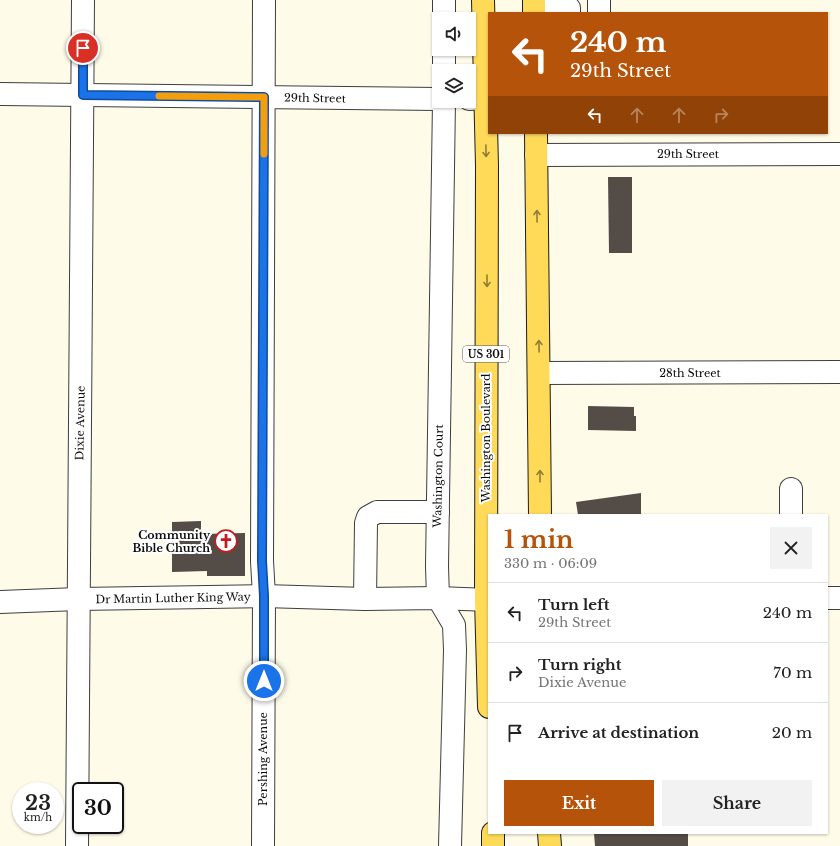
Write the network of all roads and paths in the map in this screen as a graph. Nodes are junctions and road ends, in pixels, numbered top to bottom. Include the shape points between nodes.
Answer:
1 (83, 0) edge
2 (264, 0) edge
3 (444, 0) edge
4 (483, 0) edge
5 (599, 0) edge
6 (534, 7) edge
7 (569, 7) edge
8 (444, 12) edge
9 (599, 12) edge
10 (0, 94) edge
11 (83, 95) junction
12 (264, 97) junction
13 (477, 98) edge
14 (432, 99) edge
15 (444, 108) edge
16 (536, 134) edge
17 (840, 154) edge
18 (536, 155) junction
19 (840, 372) edge
20 (539, 373) junction
21 (791, 490) dead end
22 (438, 512) junction
23 (540, 514) edge
24 (791, 514) edge
25 (264, 596) junction
26 (438, 598) junction
27 (828, 598) edge
28 (840, 598) edge
29 (78, 599) junction
30 (365, 599) junction
31 (487, 600) edge
32 (0, 602) edge
33 (488, 654) edge
34 (493, 834) edge
35 (549, 834) edge
36 (76, 846) edge
37 (263, 846) edge
38 (450, 846) edge
39 (493, 846) edge
40 (550, 846) edge

1 - 11 street, Dixie Avenue
2 - 12 street, Pershing Avenue
3 - 8 street
4 - 13 main road, Washington Boulevard / US 301
5 - 9 street
6 - 7 street
10 - 11 street, 29th Street
11 - 12 street, 29th Street
11 - 29 street, Dixie Avenue
12 - 14 street, 29th Street
12 - 25 street, Pershing Avenue
13 -> 31 main road, Washington Boulevard / US 301 via 487,166
15 - 22 street, Washington Court
16 - 18 main road
17 - 18 street, 29th Street
20 -> 18 main road
19 - 20 street, 28th Street
23 -> 20 main road
21 - 24 street
22 - 26 street, Washington Court
22 - 30 street via 377,512 368,517
25 - 29 street, Dr Martin Luther King Way
25 - 30 street, Dr Martin Luther King Way
25 - 37 street, Pershing Avenue
26 - 30 street, Dr Martin Luther King Way
26 - 31 street, Dr Martin Luther King Way
26 - 38 street, Washington Court via 454,624
27 - 28 street
29 - 32 street, Dr Martin Luther King Way
29 - 36 street, Dixie Avenue
31 - 33 main road, Washington Boulevard / US 301
34 - 39 main road
35 - 40 main road

